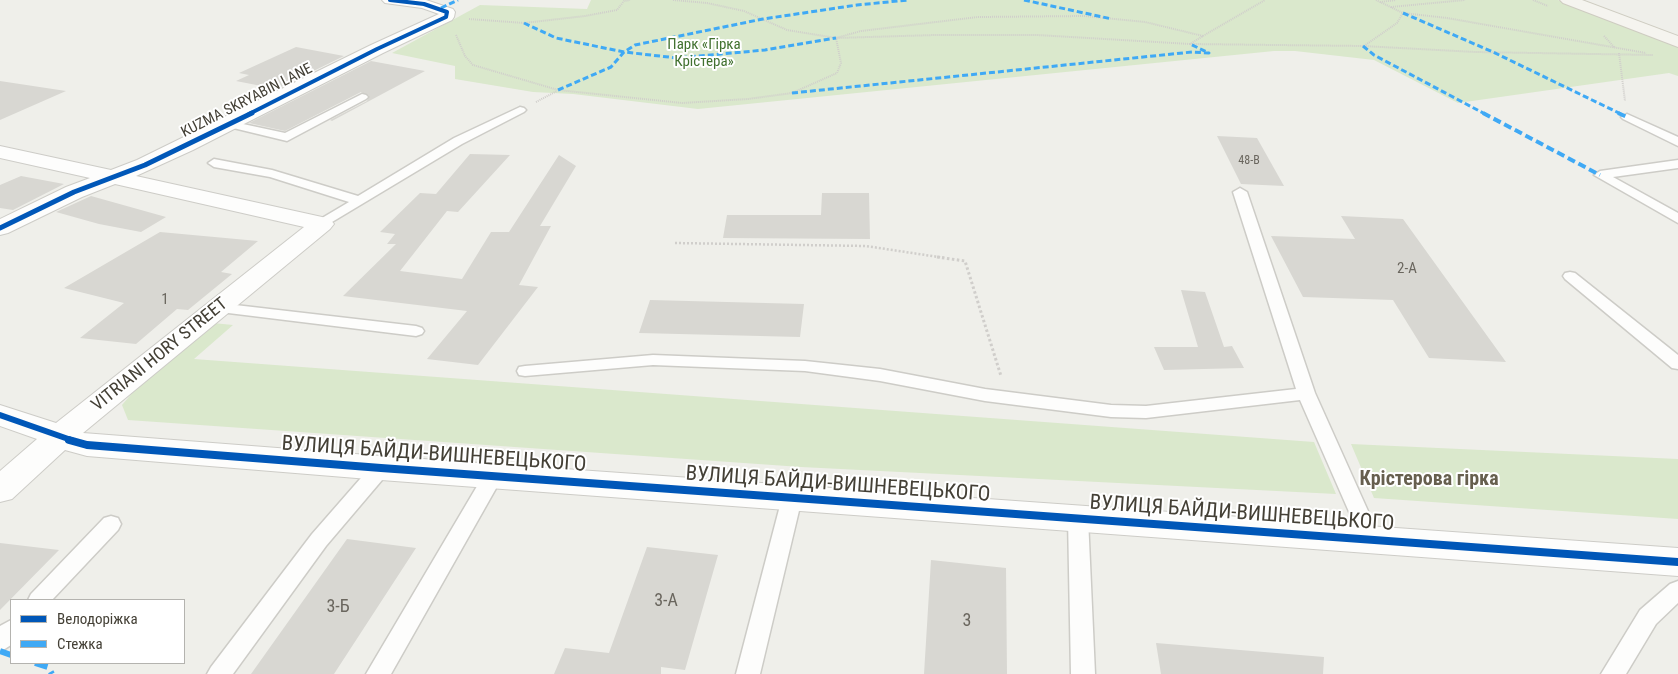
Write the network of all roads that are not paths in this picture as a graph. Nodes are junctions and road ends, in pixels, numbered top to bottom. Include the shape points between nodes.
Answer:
1 (390, 0) edge
2 (1568, 0) edge
3 (1678, 42) edge
4 (362, 97) dead end
5 (520, 110) dead end
6 (1628, 117) road end
7 (229, 124) junction
8 (1678, 142) edge
9 (0, 152) edge
10 (214, 163) dead end
11 (1678, 164) edge
12 (109, 178) junction
13 (1240, 192) dead end
14 (360, 201) junction
15 (1678, 219) edge
16 (322, 224) junction
17 (0, 228) edge
18 (1570, 276) dead end
19 (218, 308) junction
20 (416, 331) dead end
21 (1678, 364) edge
22 (525, 371) dead end
23 (1306, 393) junction
24 (0, 415) edge
25 (58, 437) junction
26 (381, 468) junction
27 (493, 476) junction
28 (0, 490) edge
29 (792, 498) junction
30 (1078, 518) junction
31 (111, 524) dead end
32 (1371, 540) junction
33 (1678, 562) edge
34 (1678, 590) edge
35 (40, 599) edge
36 (10, 631) edge
37 (0, 642) edge
38 (219, 674) edge
39 (378, 674) edge
40 (748, 674) edge
41 (1083, 674) edge
42 (1613, 674) edge

1 - 7 street, KUZMA SKRYABIN LANE via 441,8 447,12 446,17
2 - 3 main road
4 - 7 lane via 287,137
5 - 14 lane via 458,141
6 - 8 lane
7 - 12 street, KUZMA SKRYABIN LANE via 145,165
9 - 12 street
10 - 14 lane via 272,174
11 - 15 lane via 1600,174
12 - 16 street
12 - 17 street, KUZMA SKRYABIN LANE
13 - 23 lane
14 - 16 lane
16 - 19 street, VITRIANI HORY STREET
18 - 21 lane
19 - 20 lane
19 - 25 street, VITRIANI HORY STREET
22 - 23 lane via 653,360 805,366 1110,412 1146,412
23 - 32 lane
24 - 25 street, ВУЛИЦЯ БАЙДИ-ВИШНЕВЕЦЬКОГО
25 - 26 street, ВУЛИЦЯ БАЙДИ-ВИШНЕВЕЦЬКОГО via 87,445
25 - 28 street, VITRIANI HORY STREET
26 - 27 street, ВУЛИЦЯ БАЙДИ-ВИШНЕВЕЦЬКОГО
26 - 38 lane via 319,540
27 - 29 street, ВУЛИЦЯ БАЙДИ-ВИШНЕВЕЦЬКОГО
27 - 39 lane
29 - 30 street, ВУЛИЦЯ БАЙДИ-ВИШНЕВЕЦЬКОГО
29 - 40 lane
30 - 32 street, ВУЛИЦЯ БАЙДИ-ВИШНЕВЕЦЬКОГО
30 - 41 lane
31 - 35 lane
32 - 33 street, ВУЛИЦЯ БАЙДИ-ВИШНЕВЕЦЬКОГО
34 - 42 lane via 1648,617
36 - 37 lane

